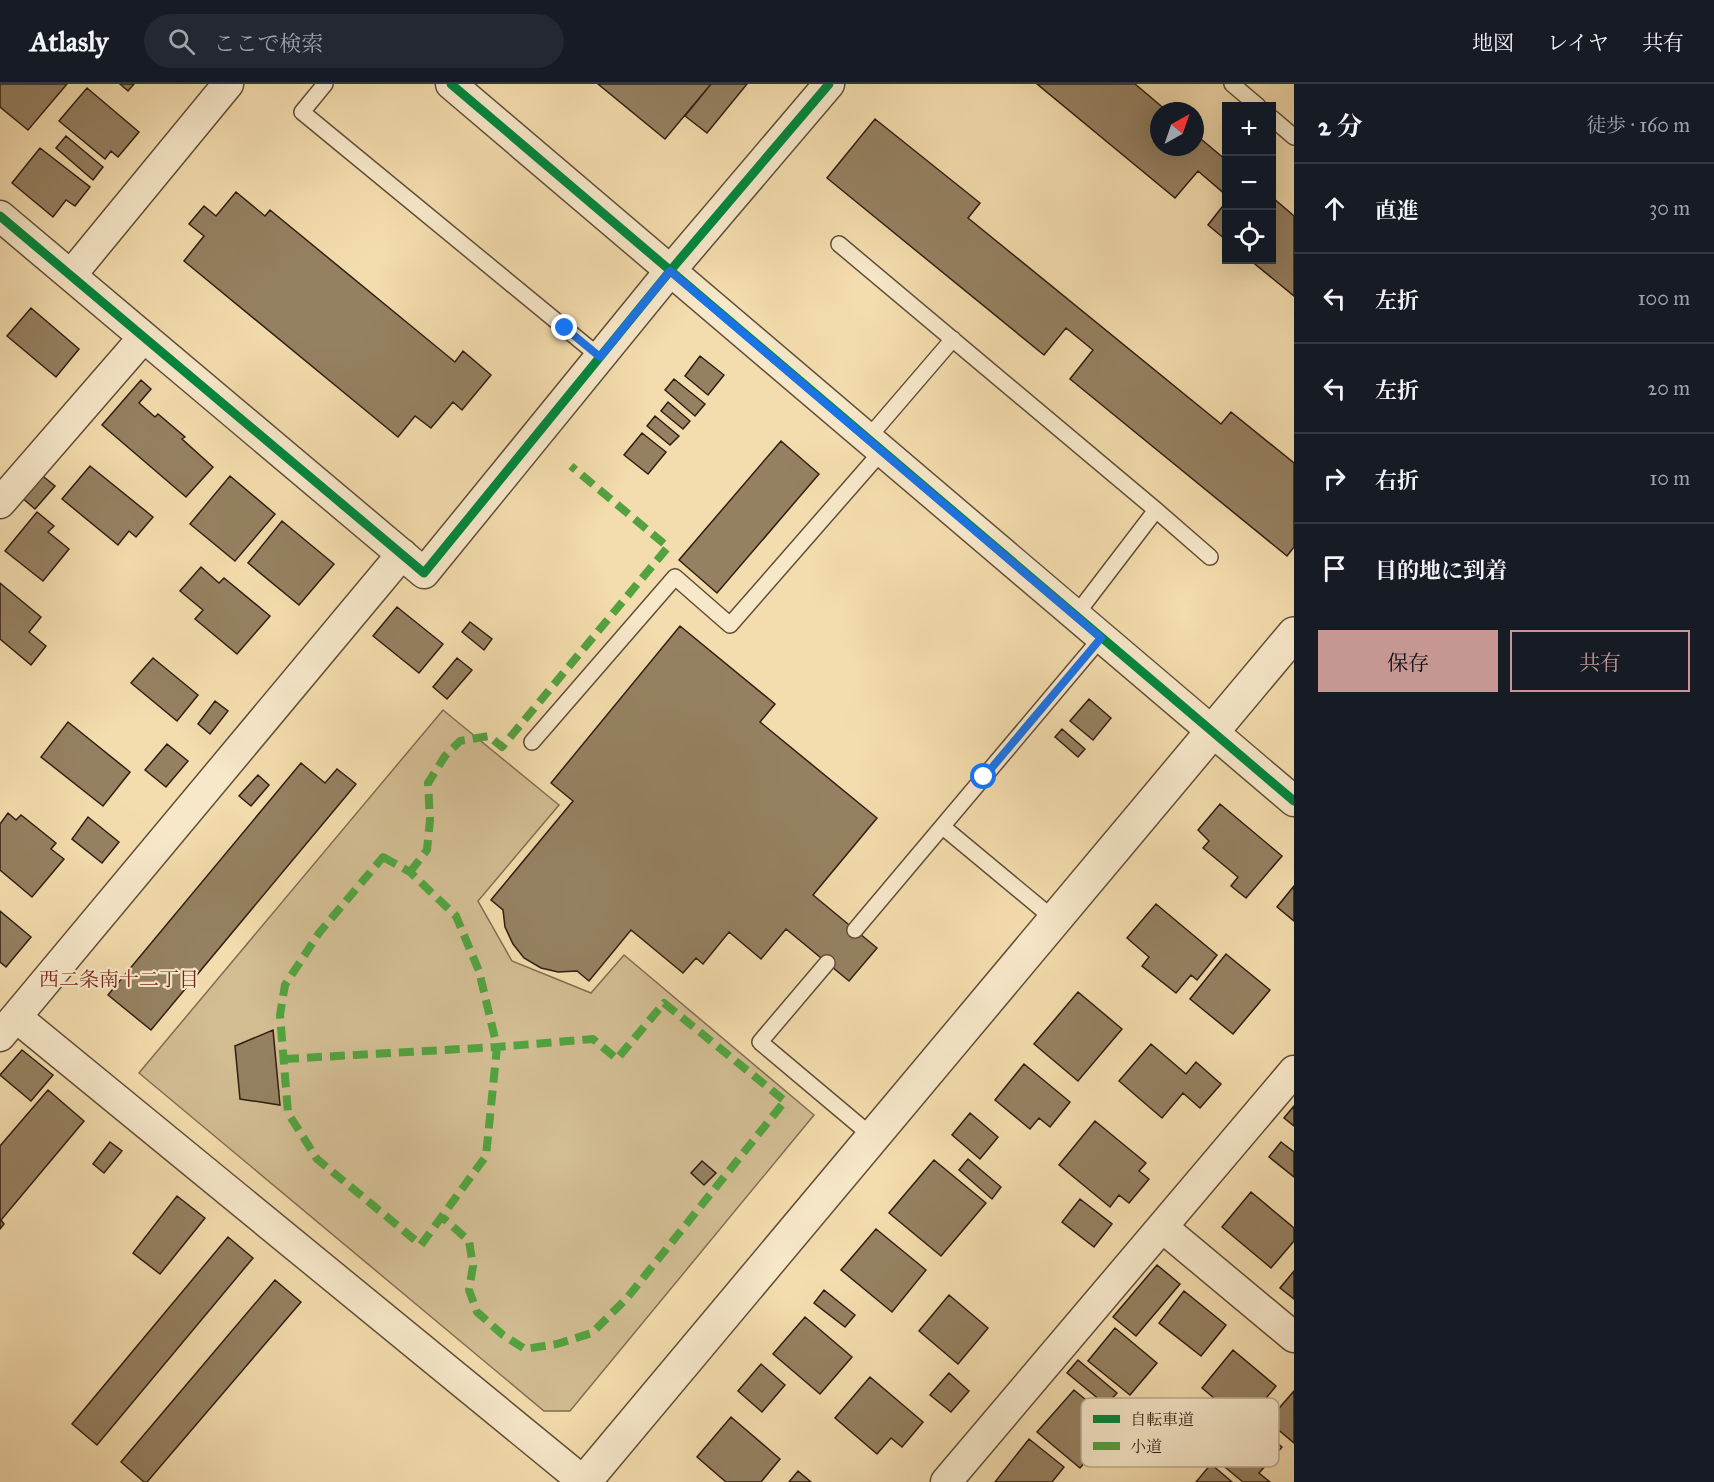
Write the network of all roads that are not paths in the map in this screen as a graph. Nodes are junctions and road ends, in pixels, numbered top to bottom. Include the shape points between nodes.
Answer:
1 (228, 84) edge
2 (325, 84) edge
3 (451, 84) edge
4 (829, 84) edge
5 (1232, 84) edge
6 (1253, 102) edge
7 (1276, 121) edge
8 (1294, 137) edge
9 (0, 216) edge
10 (840, 244) dead end
11 (670, 271) junction
12 (71, 275) junction
13 (143, 338) junction
14 (953, 339) junction
15 (600, 357) junction
16 (875, 445) junction
17 (0, 503) edge
18 (1156, 510) junction
19 (402, 554) junction
20 (1210, 558) dead end
21 (1075, 616) junction
22 (1294, 634) edge
23 (1101, 638) junction
24 (1212, 733) junction
25 (532, 742) dead end
26 (1294, 801) edge
27 (943, 827) junction
28 (1056, 920) junction
29 (855, 930) dead end
30 (827, 963) dead end
31 (8, 1026) edge
32 (1294, 1071) edge
33 (873, 1137) junction
34 (1162, 1227) junction
35 (1294, 1337) edge
36 (584, 1482) edge
37 (946, 1482) edge

1 - 12 street
2 - 15 lane via 302,112
3 - 11 street
4 - 11 street
5 - 6 lane
7 - 8 lane
9 - 12 street
10 - 14 lane
11 - 15 street
11 - 16 street
12 - 13 street
13 - 17 street
13 - 19 street
14 - 16 lane
14 - 18 lane
15 - 19 street via 424,573
16 - 21 street
16 - 25 lane via 730,626 675,578
18 - 20 lane
18 - 21 lane
19 - 31 street
21 - 23 street
22 - 24 street
23 - 24 street
23 - 27 lane
24 - 26 street
24 - 28 street
27 - 28 lane
27 - 29 lane
28 - 33 street
30 - 33 lane via 760,1042
31 - 36 street
32 - 34 street
33 - 36 street
34 - 35 street
34 - 37 street

